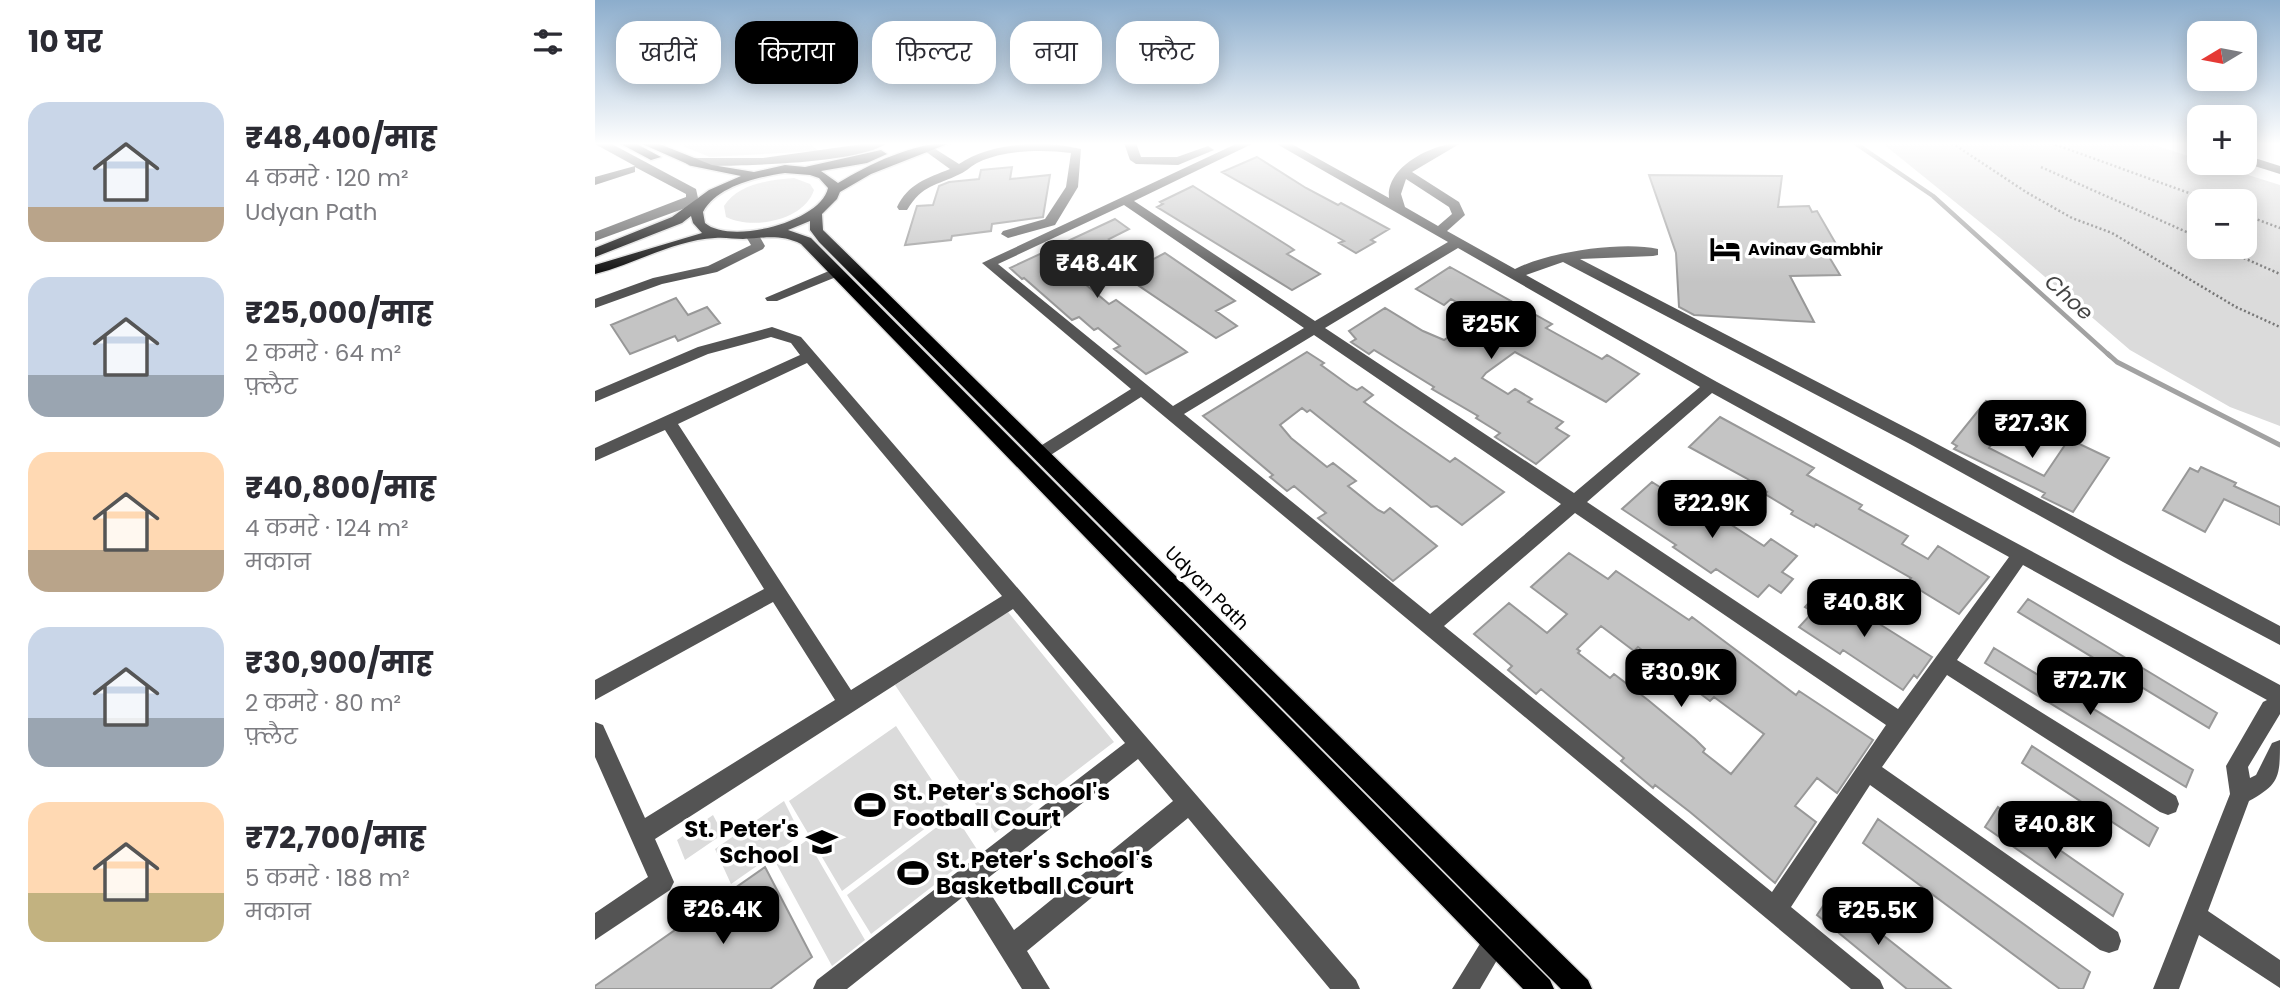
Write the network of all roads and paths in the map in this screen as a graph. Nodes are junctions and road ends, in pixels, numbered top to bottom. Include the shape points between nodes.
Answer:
1 (687, 189) edge
2 (720, 189) edge
3 (914, 189) edge
4 (1071, 189) edge
5 (1147, 189) edge
6 (1364, 189) edge
7 (1396, 189) edge
8 (1430, 189) edge
9 (2023, 189) edge
10 (2091, 189) edge
11 (834, 190) edge
12 (1123, 200) junction
13 (703, 202) junction
14 (903, 207) dead end
15 (1399, 209) junction
16 (815, 213) junction
17 (2257, 219) edge
18 (2280, 228) edge
19 (1439, 231) junction
20 (2187, 232) edge
21 (761, 233) junction
22 (715, 234) junction
23 (1007, 234) dead end
24 (595, 237) edge
25 (1458, 242) junction
26 (1653, 252) dead end
27 (595, 253) edge
28 (1567, 258) junction
29 (2246, 259) edge
30 (1546, 264) junction
31 (595, 270) edge
32 (836, 272) junction
33 (2280, 274) edge
34 (1515, 275) junction
35 (1533, 285) junction
36 (772, 298) dead end
37 (595, 304) edge
38 (2280, 327) edge
39 (1314, 328) junction
40 (810, 356) junction
41 (1711, 386) junction
42 (1142, 389) junction
43 (595, 397) edge
44 (1172, 414) junction
45 (668, 422) junction
46 (1040, 454) junction
47 (595, 455) edge
48 (1573, 502) junction
49 (2021, 554) junction
50 (777, 591) junction
51 (1014, 598) junction
52 (1430, 626) junction
53 (2280, 635) edge
54 (1944, 662) junction
55 (595, 691) edge
56 (2280, 696) edge
57 (848, 703) junction
58 (2280, 703) edge
59 (1901, 723) junction
60 (595, 732) edge
61 (1139, 745) junction
62 (2280, 750) edge
63 (601, 765) edge
64 (1867, 771) junction
65 (2241, 794) junction
66 (1189, 803) junction
67 (2168, 804) dead end
68 (641, 834) junction
69 (967, 879) junction
70 (1775, 910) junction
71 (2195, 917) junction
72 (595, 928) edge
73 (2109, 941) dead end
74 (1495, 943) junction
75 (1011, 948) junction
76 (2280, 975) edge
77 (826, 989) edge
78 (1037, 989) edge
79 (1347, 989) edge
80 (1465, 989) edge
81 (1541, 989) edge
82 (1579, 989) edge
83 (1871, 989) edge
84 (2166, 989) edge

1 - 24 street via 692,192 687,203
2 - 13 main road
3 - 14 street
4 - 23 street via 1050,222
5 - 12 street
6 - 15 street
7 - 15 street
8 - 19 street via 1455,205 1459,215
9 - 38 path via 2072,218 2112,233 2236,307
10 - 20 path
11 - 16 main road
12 - 39 street
12 - 42 street via 989,263
13 - 22 main road via 698,223
13 - 27 main road via 677,220
15 - 19 street
16 - 21 main road
16 - 46 main road, Udyan Path via 817,230 824,239
17 - 18 path
19 - 25 street
21 - 22 main road
21 - 32 main road via 794,235 806,241
21 - 37 street via 758,246 712,269 658,281
22 - 31 main road
25 - 34 street
25 - 39 street
26 - 28 street
28 - 30 street
28 - 53 street
29 - 33 path
30 - 34 street via 1535,264
30 - 35 street via 1548,273
32 - 36 street
32 - 74 main road
34 - 35 street
35 - 41 street
39 - 44 street
39 - 48 street
40 - 43 street via 796,340 772,332 703,350
40 - 45 street
40 - 51 street
41 - 48 street
41 - 49 street
42 - 44 street
42 - 46 street
44 - 52 street
45 - 47 street
45 - 50 street
46 - 82 main road, Udyan Path
48 - 52 street
48 - 59 street
49 - 54 street
49 - 56 street
50 - 55 street
50 - 57 street
51 - 57 street
51 - 61 street
52 - 70 street
54 - 59 street
54 - 67 street
57 - 68 street
58 - 65 street via 2270,709 2237,766
59 - 64 street
60 - 63 street
61 - 66 street
61 - 69 street
62 - 65 street via 2265,783
63 - 68 street
64 - 70 street
64 - 73 street
65 - 71 street
66 - 75 street
66 - 79 street
68 - 72 street via 662,882
69 - 75 street
69 - 77 street
70 - 83 street
71 - 76 street
71 - 84 street
74 - 80 street
74 - 81 main road
75 - 78 street

